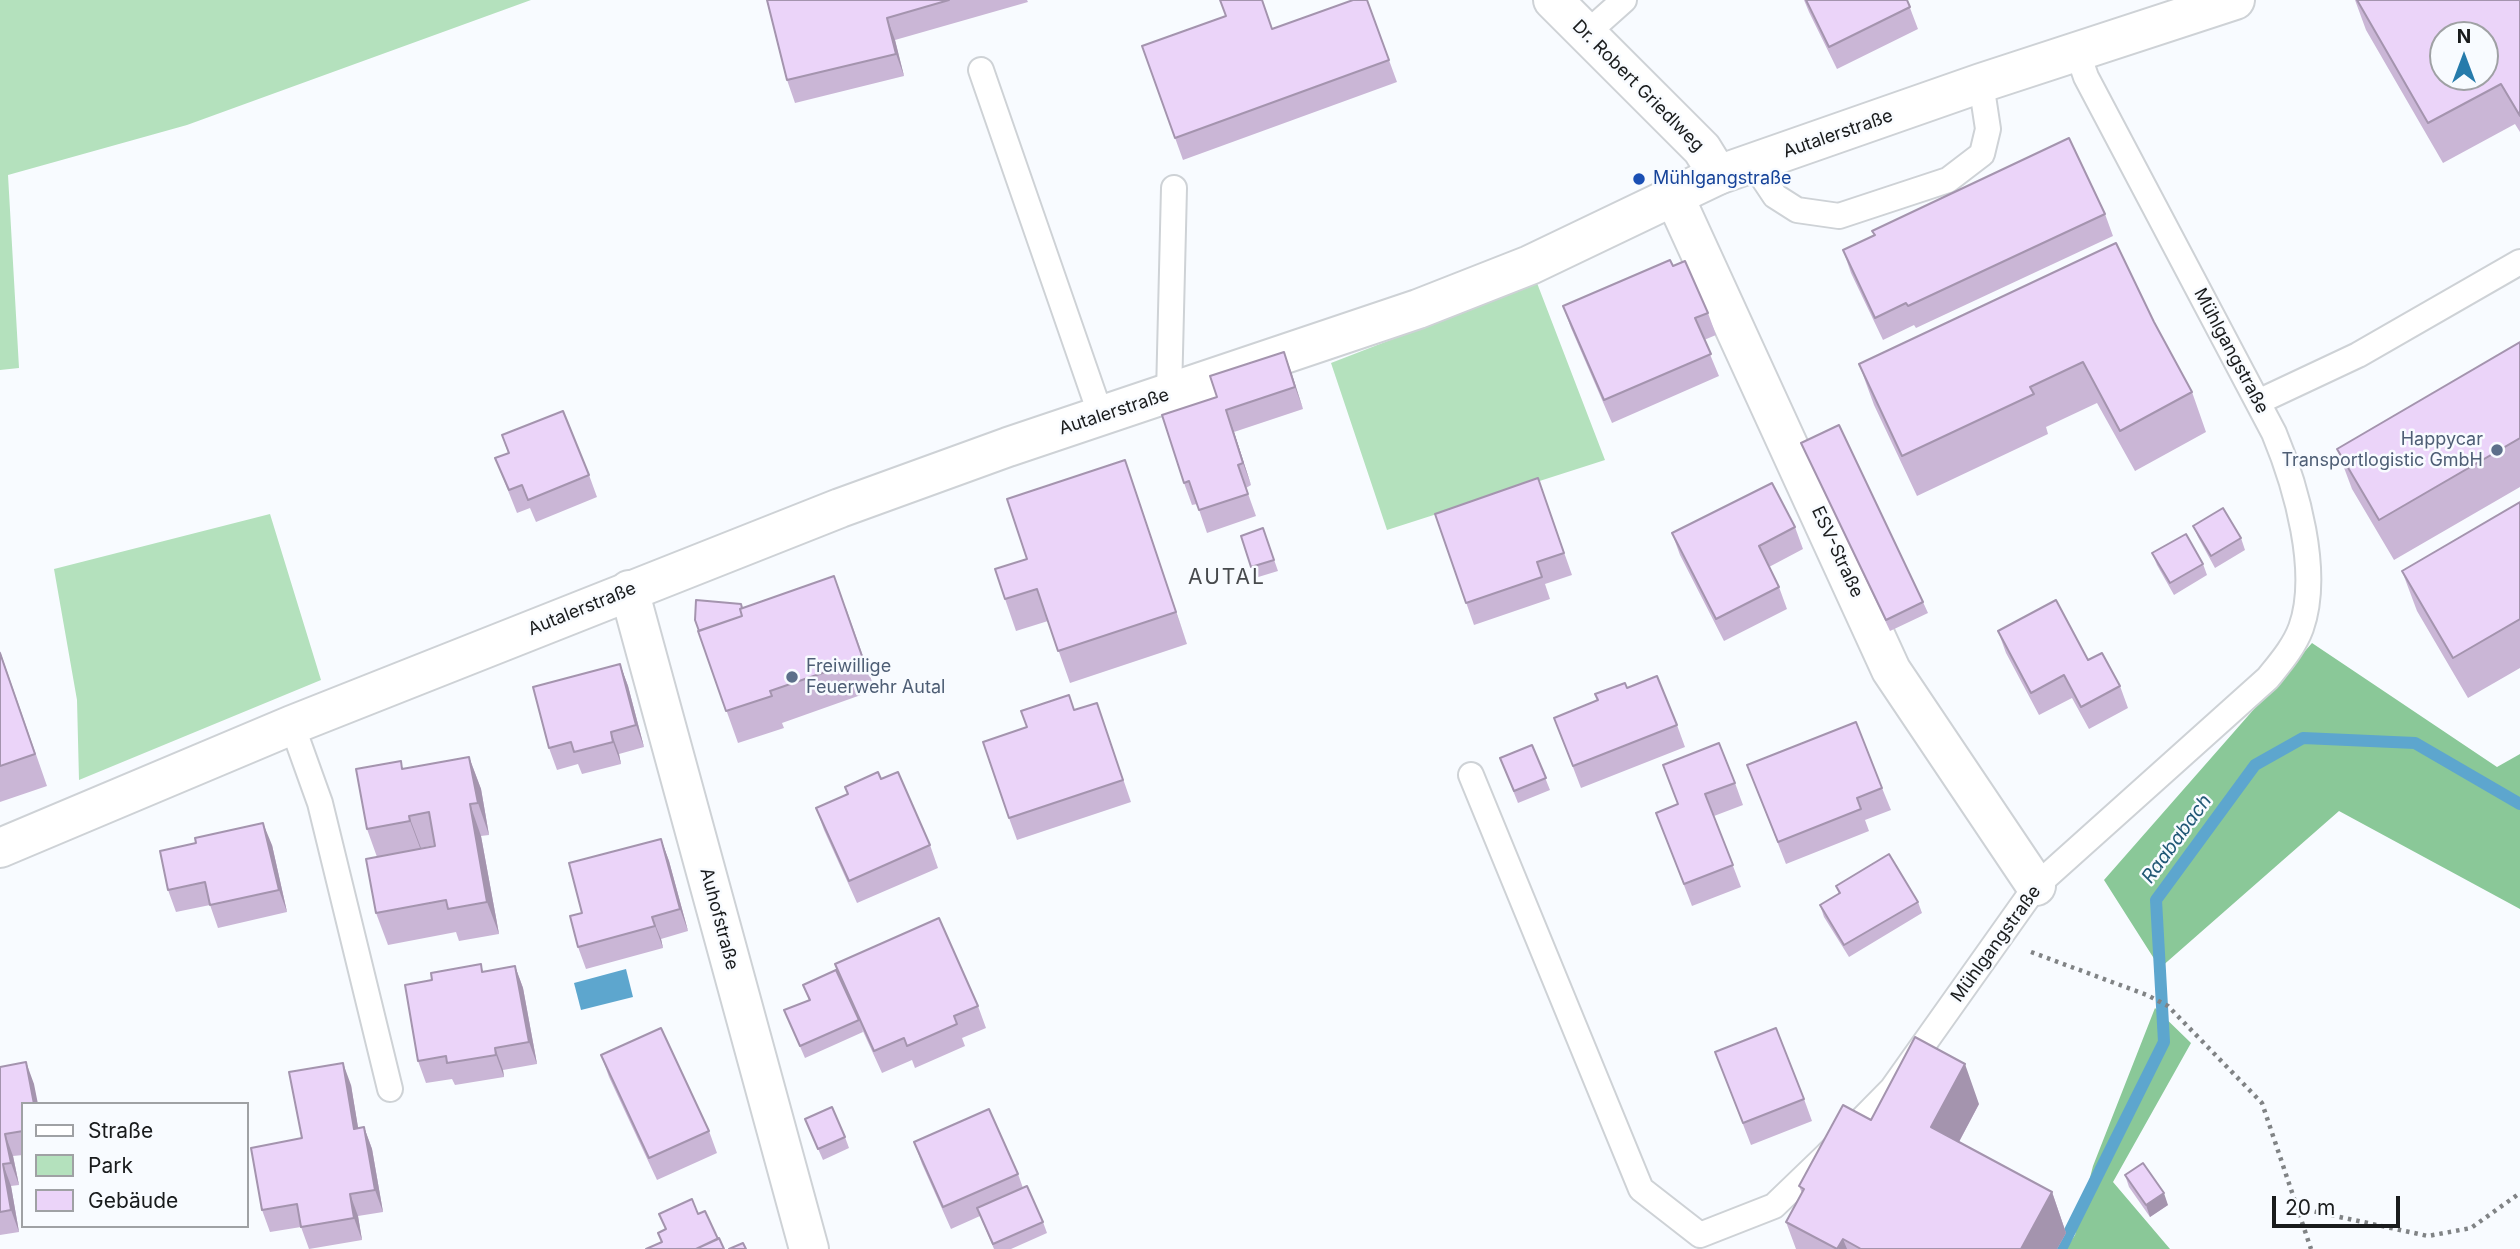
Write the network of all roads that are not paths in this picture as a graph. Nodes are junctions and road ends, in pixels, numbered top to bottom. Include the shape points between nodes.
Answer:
1 (1553, 0) edge
2 (1624, 0) edge
3 (2235, 0) edge
4 (1587, 33) junction
5 (2077, 51) junction
6 (981, 71) dead end
7 (1981, 83) junction
8 (1753, 163) junction
9 (1718, 176) junction
10 (1174, 188) dead end
11 (1674, 196) junction
12 (2520, 262) edge
13 (1169, 394) junction
14 (2258, 402) junction
15 (1101, 416) junction
16 (629, 590) junction
17 (292, 725) junction
18 (1471, 775) dead end
19 (0, 848) edge
20 (2036, 886) junction
21 (390, 1089) dead end
22 (809, 1249) edge

1 - 4 main road, Dr. Robert Griedlweg
2 - 4 lane
3 - 5 main road, Autalerstraße
4 - 9 main road, Dr. Robert Griedlweg via 1702,149
5 - 7 main road, Autalerstraße
5 - 14 lane, Mühlgangstraße via 2086,77
6 - 15 lane
7 - 8 main road, Autalerstraße
7 - 8 lane via 1988,129 1982,154 1948,180 1839,216 1797,210 1775,196
8 - 9 main road, Autalerstraße
9 - 11 main road, Autalerstraße
10 - 13 lane
11 - 13 main road, Autalerstraße via 1530,265 1431,304
11 - 20 main road, ESV-Straße via 1891,670
12 - 14 lane via 2358,355
13 - 15 main road, Autalerstraße
14 - 20 lane, Mühlgangstraße via 2292,476 2301,513 2307,584 2302,628 2268,678
15 - 16 main road, Autalerstraße via 840,508
16 - 17 main road, Autalerstraße
16 - 22 main road, Auhofstraße
17 - 19 main road, Autalerstraße
17 - 21 lane via 320,803
18 - 20 lane, Mühlgangstraße via 1641,1189 1700,1236 1774,1206 1892,1089

